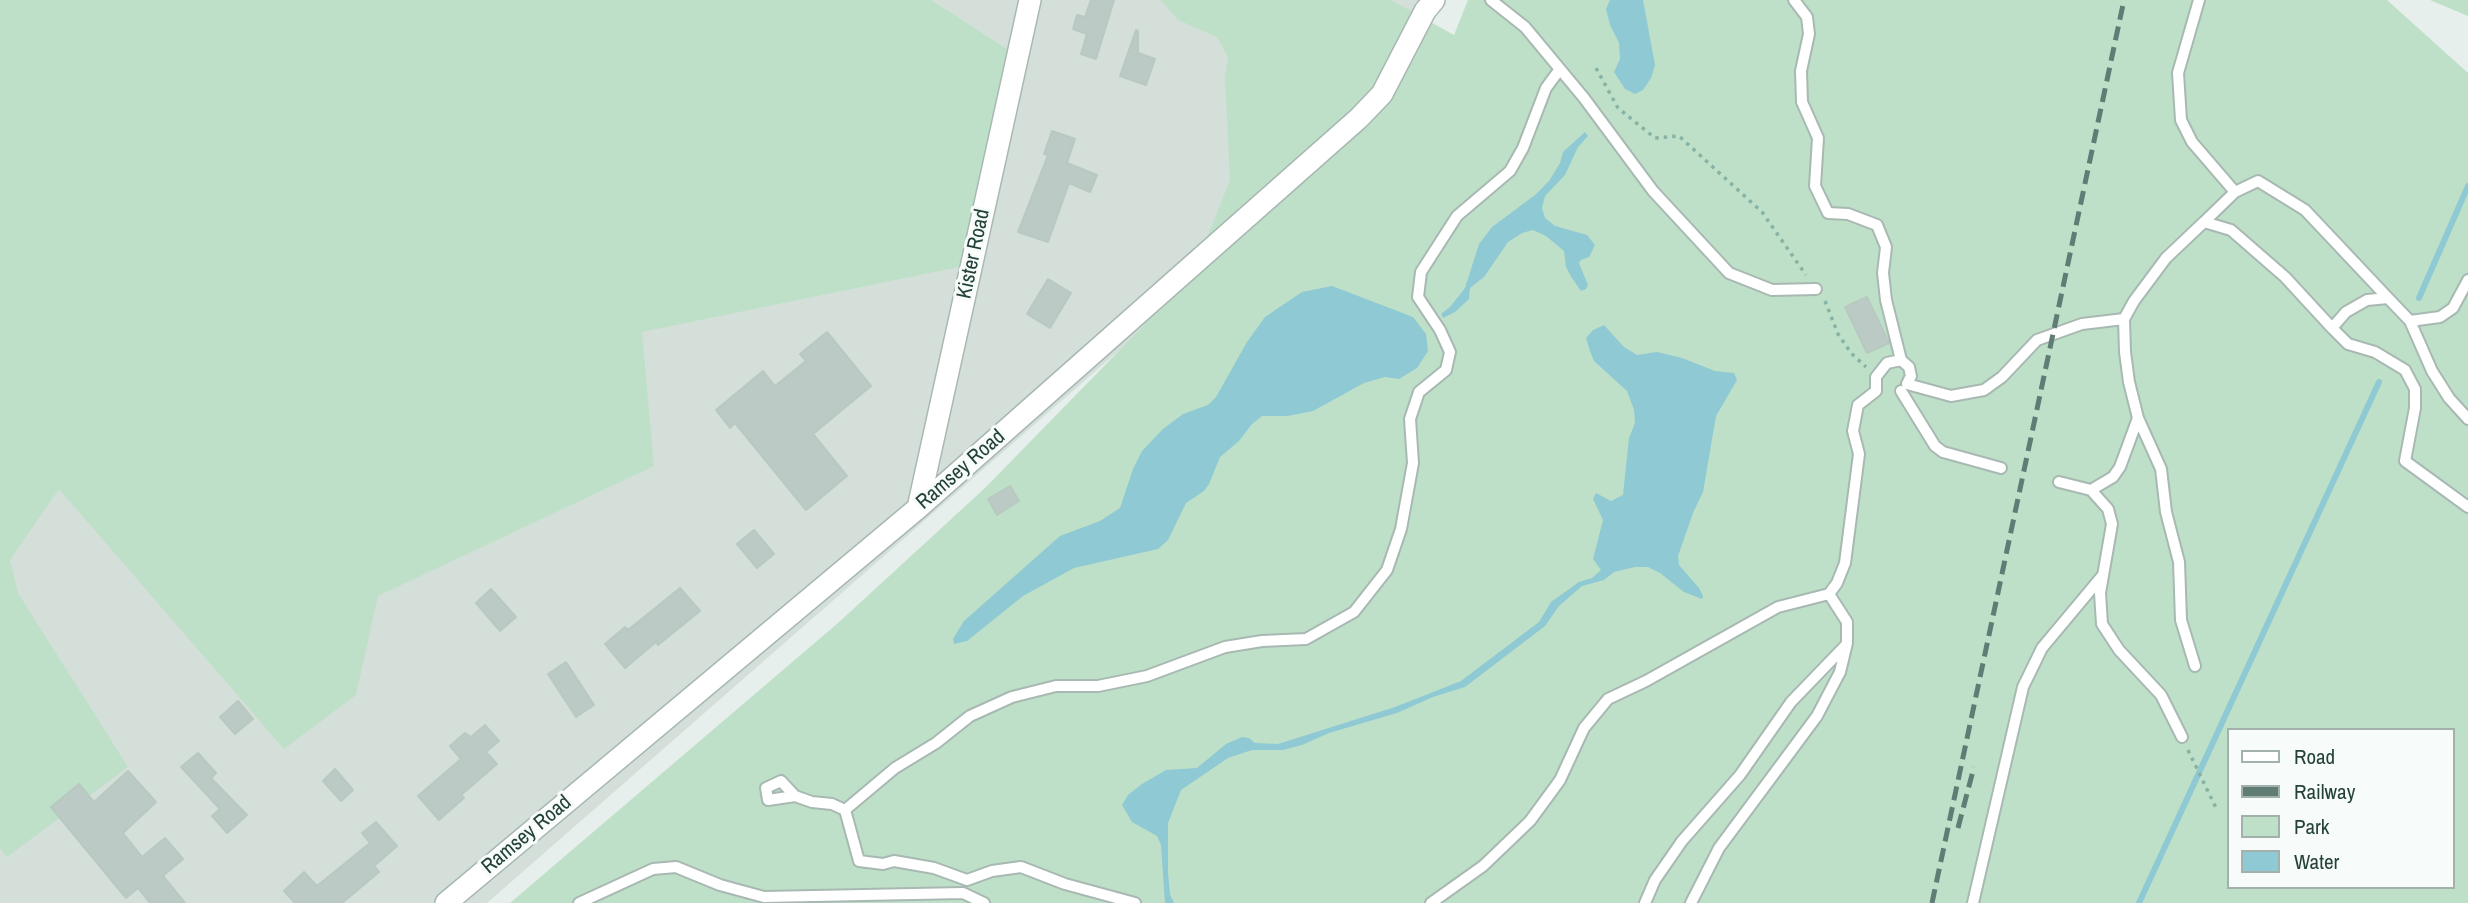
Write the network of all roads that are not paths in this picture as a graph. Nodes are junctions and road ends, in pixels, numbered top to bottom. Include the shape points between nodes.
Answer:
1 (1030, 0) edge
2 (1434, 0) edge
3 (1491, 0) edge
4 (1794, 0) edge
5 (2199, 0) edge
6 (1560, 69) junction
7 (2235, 192) junction
8 (2204, 222) junction
9 (2468, 280) edge
10 (1816, 289) road end
11 (2388, 298) junction
12 (2124, 320) junction
13 (2410, 321) junction
14 (2332, 328) junction
15 (1901, 360) junction
16 (1901, 391) dead end
17 (2138, 418) junction
18 (2468, 418) edge
19 (2001, 468) dead end
20 (2059, 482) dead end
21 (2091, 489) junction
22 (2468, 506) edge
23 (918, 508) junction
24 (2103, 575) junction
25 (1829, 594) junction
26 (1847, 643) junction
27 (2194, 666) dead end
28 (2182, 737) road end
29 (796, 796) dead end
30 (845, 810) junction
31 (446, 903) edge
32 (579, 903) edge
33 (984, 903) edge
34 (1135, 903) edge
35 (1431, 903) edge
36 (1645, 903) edge
37 (1691, 903) edge
38 (1973, 903) edge

1 - 23 street, Kister Road
2 - 23 street, Ramsey Road via 1382,94 1359,118
3 - 6 lane via 1525,27
4 - 15 lane via 1807,17 1809,34 1801,81 1802,102 1818,138 1815,186 1828,213 1848,214 1877,225 1886,247 1886,300
5 - 7 lane via 2178,73 2181,120 2192,142
6 - 10 lane via 1653,191 1729,272 1772,290
6 - 30 lane via 1546,88 1510,171 1457,216 1422,272 1418,297 1450,352 1446,370 1419,393 1410,419 1413,463 1401,529 1387,570 1354,612 1306,639 1224,647 1147,676 1098,686 1056,686 1012,697 971,716 895,768
7 - 8 lane
7 - 11 lane via 2258,181 2305,210
8 - 12 lane via 2166,258
8 - 14 lane via 2231,230 2285,277
9 - 13 lane via 2453,308 2440,317
11 - 13 lane
11 - 14 lane via 2367,300 2346,312
12 - 15 lane via 2082,324 2037,340 1984,390 1951,396 1907,384 1909,367
12 - 17 lane via 2125,352
13 - 18 lane via 2432,371
14 - 22 lane via 2348,344 2375,352 2405,370 2415,389 2416,408 2405,461
15 - 25 lane via 1887,363 1876,377 1876,391 1858,405 1853,432 1859,454 1845,563
16 - 19 lane via 1935,446
17 - 21 lane via 2120,467 2113,477
17 - 27 lane via 2161,469 2179,562 2181,620
20 - 21 lane
21 - 24 lane via 2108,509 2112,524
23 - 31 street, Ramsey Road
24 - 28 lane via 2102,624 2119,650 2161,695
24 - 38 lane via 2042,648 2023,687
25 - 26 lane via 1847,622
25 - 35 lane via 1778,607 1608,699 1584,728 1560,780 1530,821 1483,866
26 - 36 lane via 1791,702 1740,775 1682,842
26 - 37 lane via 1840,672 1817,716 1718,848
29 - 30 lane
30 - 34 lane via 859,861 934,868 967,880 1021,867
32 - 33 lane via 653,869 676,867 764,897 963,893

